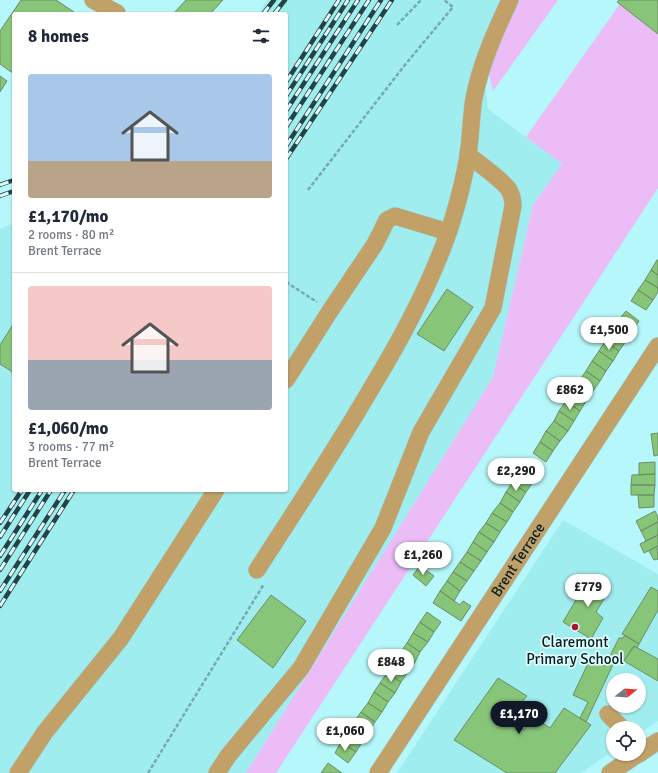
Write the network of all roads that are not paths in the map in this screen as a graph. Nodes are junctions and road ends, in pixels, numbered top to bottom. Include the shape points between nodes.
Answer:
1 (93, 0) edge
2 (510, 0) edge
3 (115, 12) edge
4 (468, 155) junction
5 (448, 232) junction
6 (658, 346) edge
7 (288, 377) edge
8 (215, 492) edge
9 (257, 570) road end
10 (608, 714) dead end
11 (615, 721) edge
12 (658, 741) edge
13 (646, 748) edge
14 (626, 761) edge
15 (18, 773) edge
16 (217, 773) edge
17 (378, 773) edge
18 (610, 773) edge

1 - 3 street
2 - 4 street via 483,62 474,99
4 - 5 street via 461,190
4 - 16 street via 502,182 509,189 513,199 493,308 422,432 382,528 301,668 228,756
5 - 7 street via 395,216 387,220 375,244
5 - 9 street via 428,284 404,333 350,426
6 - 17 street, Brent Terrace
8 - 15 street via 121,638 45,732
10 - 11 street
12 - 13 street
14 - 18 street

